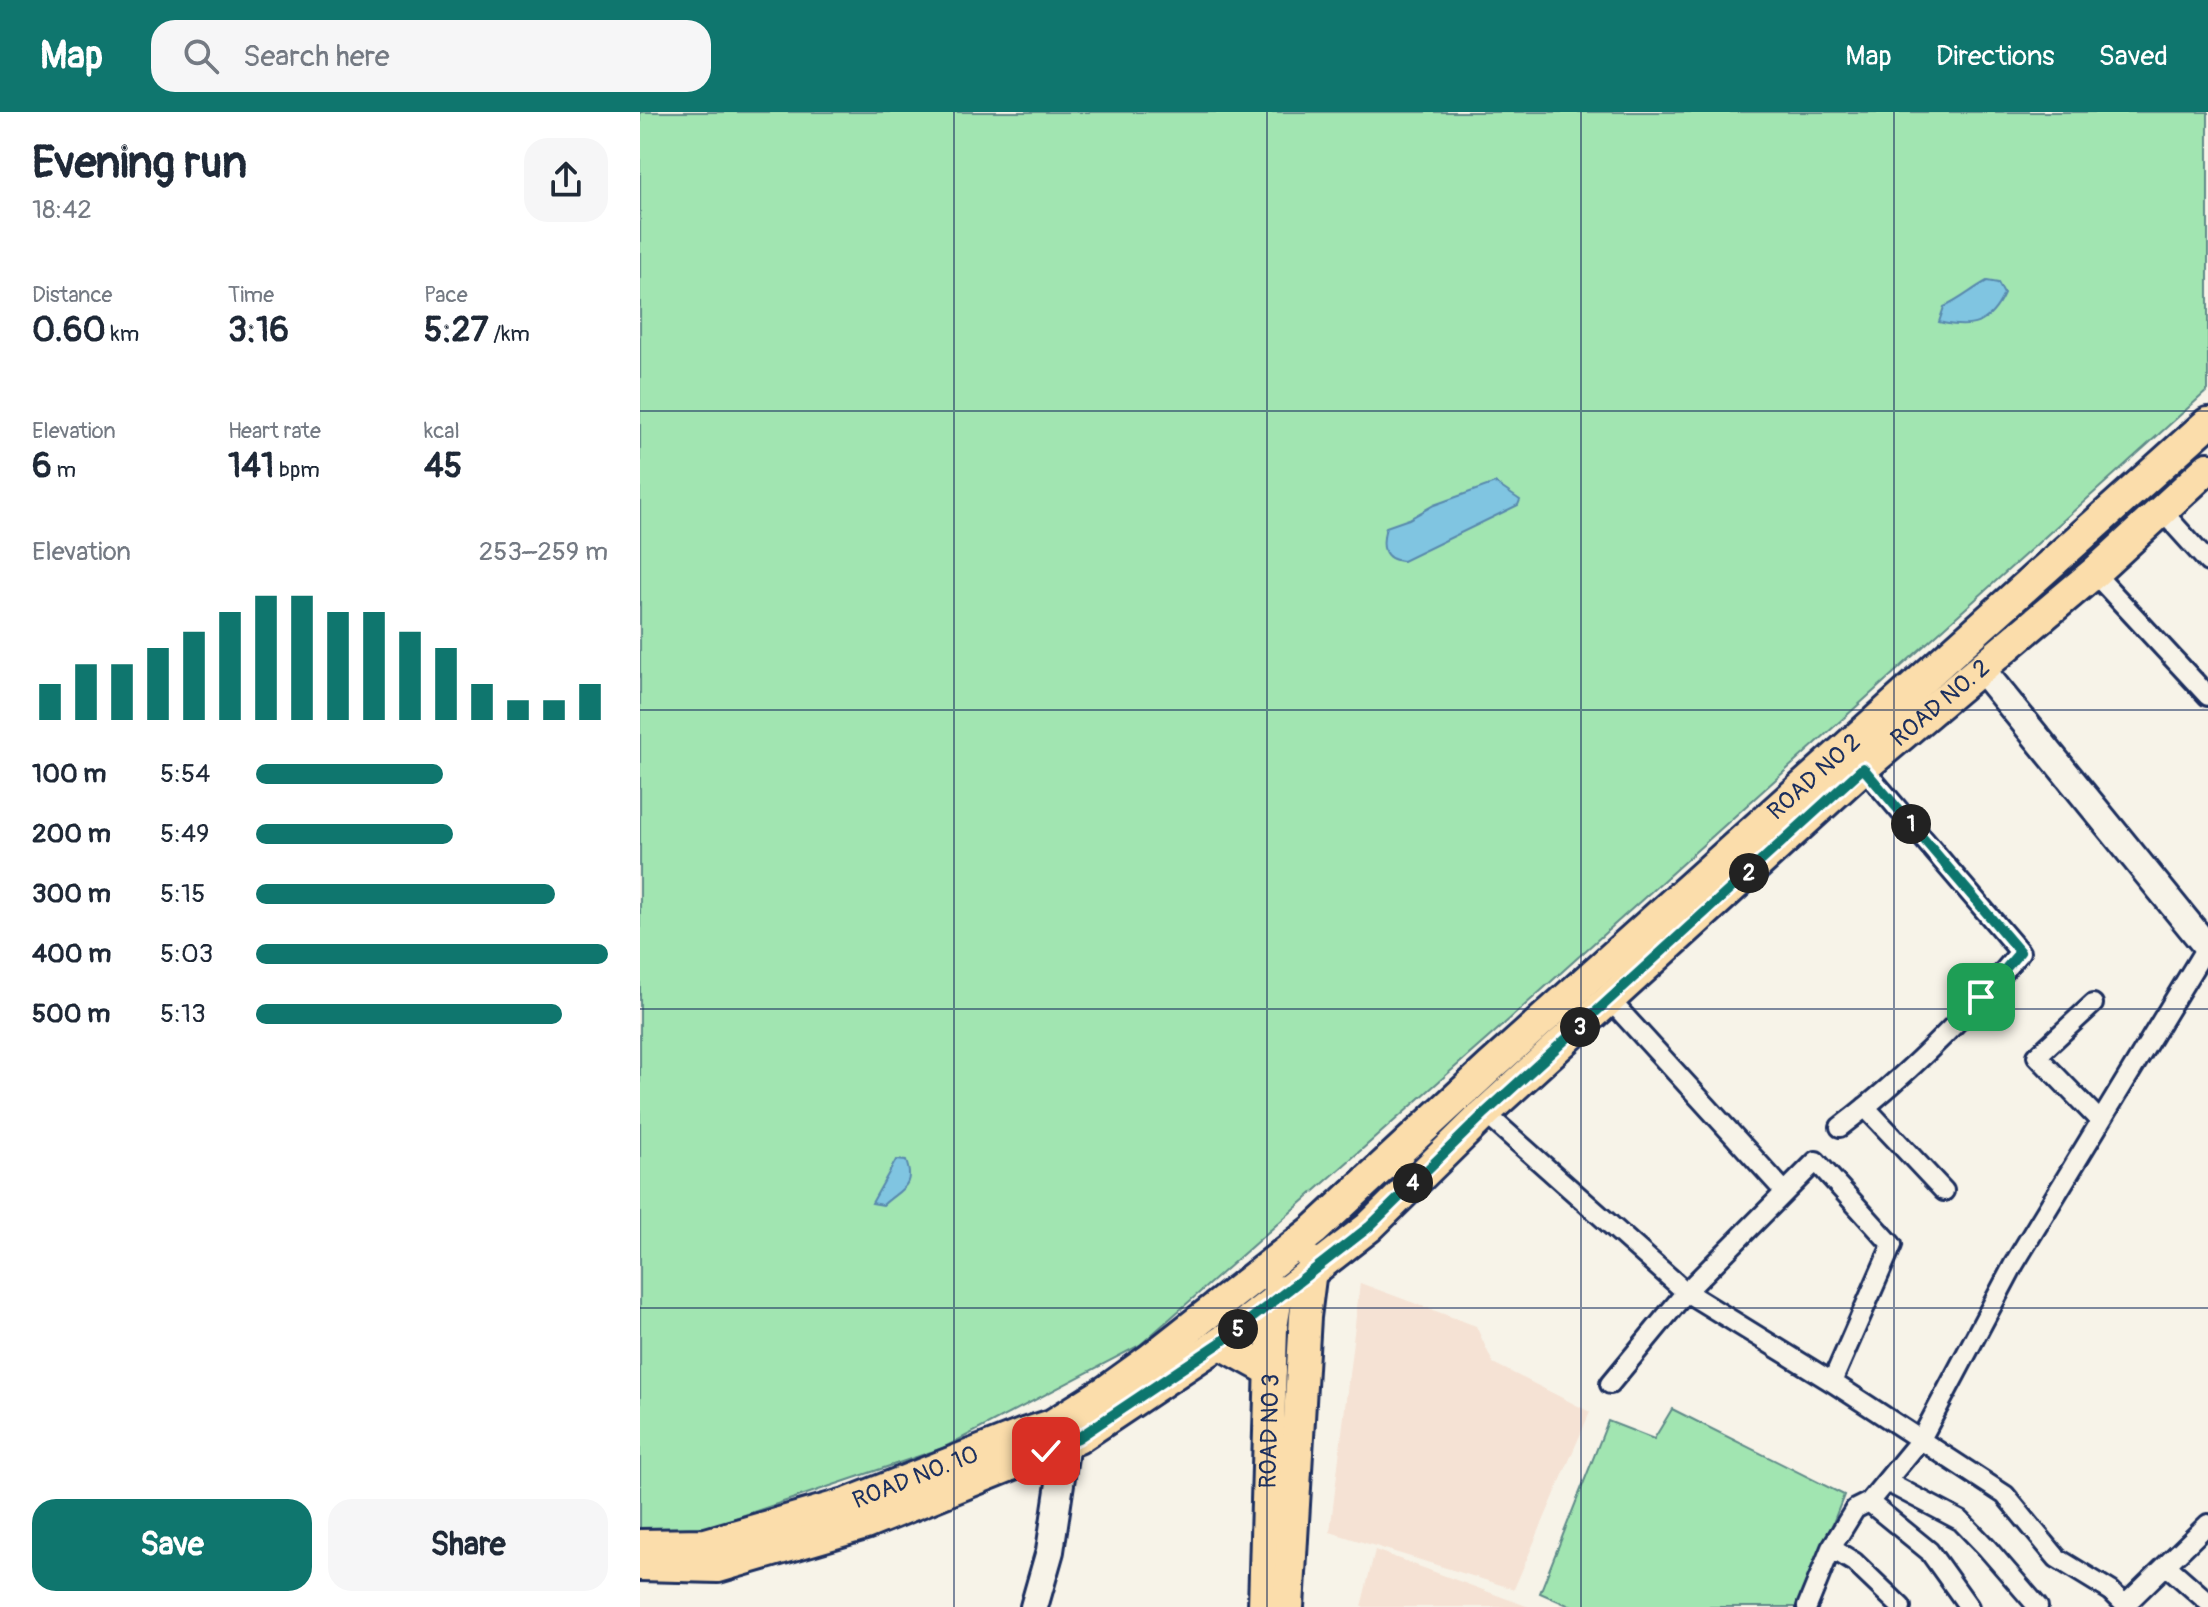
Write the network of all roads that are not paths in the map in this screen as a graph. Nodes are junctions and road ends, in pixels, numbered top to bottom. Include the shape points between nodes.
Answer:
1 (2208, 423) edge
2 (2208, 468) edge
3 (2161, 510) junction
4 (2208, 562) edge
5 (2094, 573) junction
6 (1982, 670) junction
7 (2208, 696) edge
8 (1863, 768) junction
9 (2208, 947) edge
10 (1610, 1000) junction
11 (2093, 1004) dead end
12 (1865, 1107) junction
13 (1485, 1113) junction
14 (2100, 1121) junction
15 (1840, 1127) dead end
16 (1784, 1191) junction
17 (1944, 1191) dead end
18 (1369, 1227) junction
19 (1314, 1230) junction
20 (1281, 1257) junction
21 (1311, 1273) junction
22 (1686, 1292) junction
23 (1277, 1298) junction
24 (1305, 1317) junction
25 (1246, 1324) joint
26 (1220, 1343) junction
27 (1271, 1371) junction
28 (1832, 1382) junction
29 (1610, 1384) dead end
30 (1921, 1439) junction
31 (1056, 1447) junction
32 (1887, 1482) junction
33 (1869, 1502) junction
34 (2205, 1532) edge
35 (640, 1545) edge
36 (1831, 1548) junction
37 (640, 1565) edge
38 (2166, 1565) junction
39 (2208, 1602) edge
40 (1814, 1603) edge
41 (2126, 1606) edge
42 (1015, 1607) edge
43 (1034, 1607) edge
44 (1264, 1607) edge
45 (1288, 1607) edge
46 (1901, 1607) edge
47 (1969, 1607) edge
48 (2038, 1607) edge

1 - 19 main road, ROAD NO 2
2 - 3 main road, ROAD NO. 2
3 - 4 street
3 - 5 main road, ROAD NO. 2
5 - 6 main road, ROAD NO. 2
5 - 7 street
6 - 8 main road, ROAD NO. 2
6 - 9 main road
8 - 10 main road, ROAD NO. 2
8 - 12 street via 2020,952 1981,997
9 - 14 street
10 - 13 main road, ROAD NO. 2
10 - 16 street
11 - 14 street via 2037,1056
12 - 15 street
12 - 17 street
13 - 18 main road, ROAD NO. 2
13 - 22 street
14 - 30 street via 2014,1264
16 - 22 street
16 - 28 street via 1816,1161 1892,1245
18 - 21 main road, ROAD NO. 2
18 - 24 main road via 1324,1282
19 - 20 main road
19 - 21 main road
20 - 23 main road, ROAD NO 3
20 - 35 main road, ROAD NO. 10 via 1149,1360 1052,1425 849,1503 706,1544
21 - 23 main road, ROAD NO. 2
21 - 24 main road
22 - 28 street
22 - 29 street
23 - 25 main road, ROAD NO. 2
23 - 27 main road, ROAD NO 3
24 - 45 main road
25 - 26 main road, ROAD NO. 10
26 - 27 main road
26 - 31 main road, ROAD NO. 10 via 1078,1438
27 - 44 main road, ROAD NO 3
28 - 30 street
30 - 32 street
30 - 41 street via 2005,1495 2057,1558
31 - 37 main road, ROAD NO. 10 via 865,1524 718,1567
31 - 42 main road
31 - 43 main road via 1050,1551
32 - 33 street
32 - 48 street via 1961,1521
33 - 36 street via 1855,1509
33 - 47 street via 1929,1551
34 - 38 street
36 - 40 street
36 - 46 street via 1854,1562
38 - 39 street
38 - 41 street

